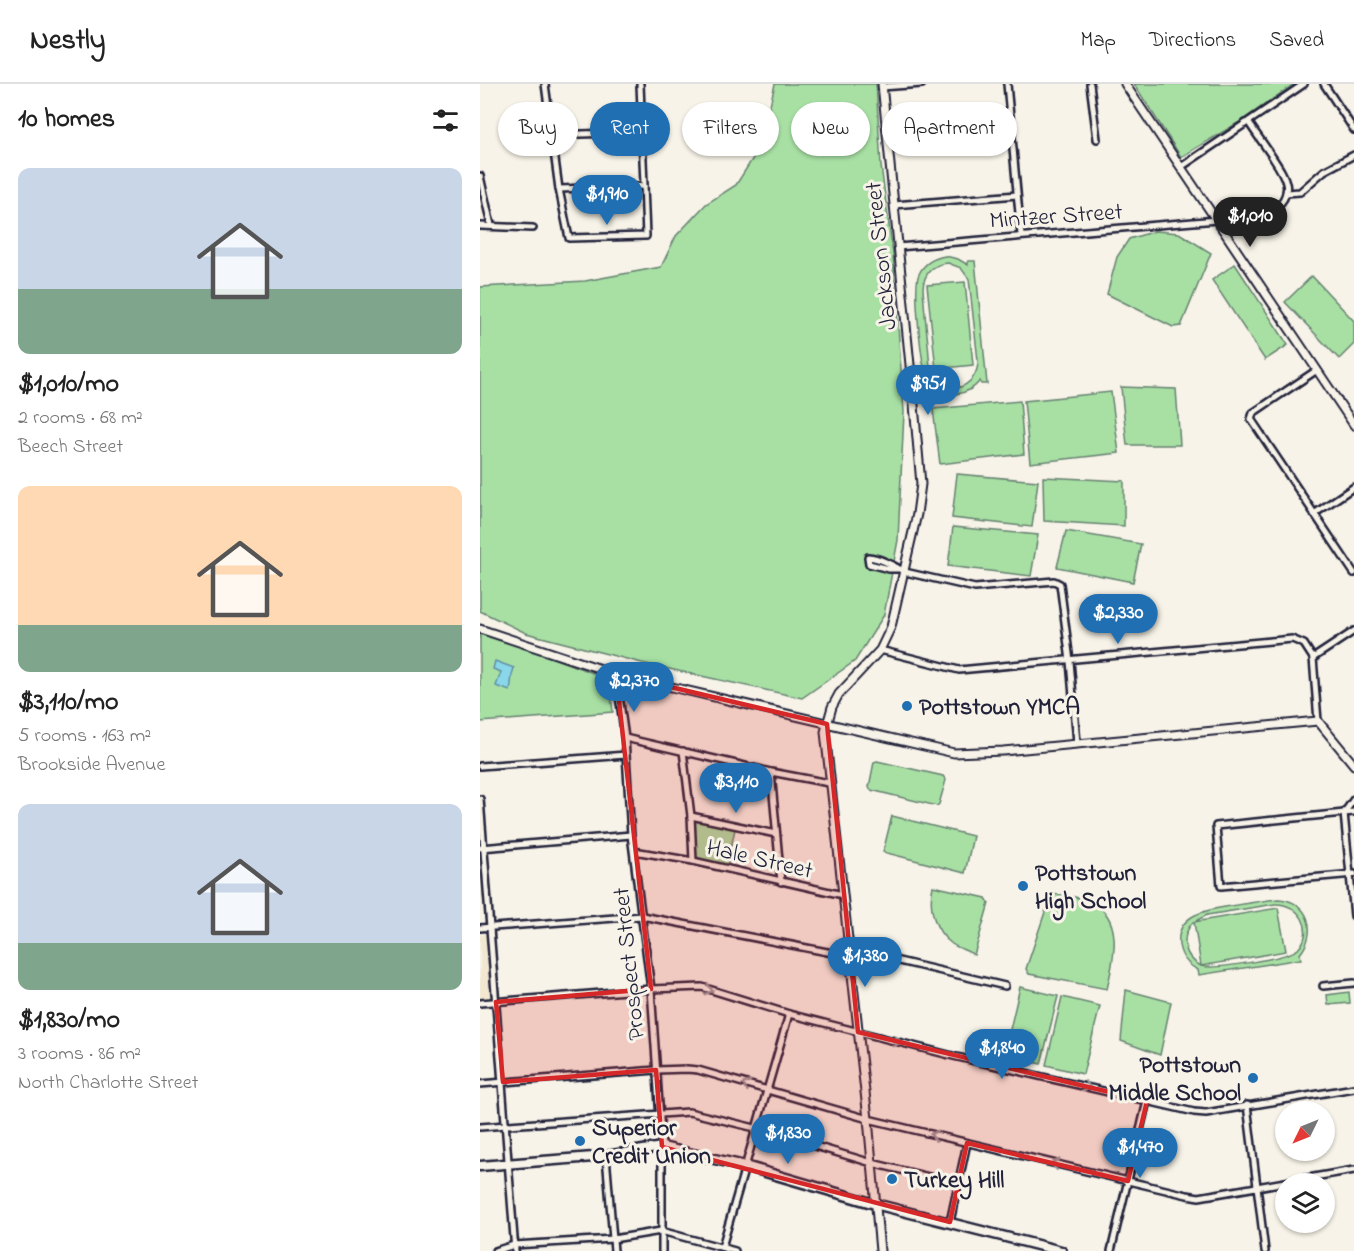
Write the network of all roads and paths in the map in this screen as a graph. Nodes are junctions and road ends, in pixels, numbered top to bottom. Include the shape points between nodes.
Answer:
1 (545, 84) edge
2 (640, 84) edge
3 (922, 84) edge
4 (1007, 84) edge
5 (1090, 84) edge
6 (1125, 84) edge
7 (1304, 84) edge
8 (1324, 84) edge
9 (882, 86) edge
10 (547, 102) edge
11 (640, 102) edge
12 (1249, 123) junction
13 (1354, 130) edge
14 (1097, 139) dead end
15 (1354, 155) edge
16 (555, 156) edge
17 (642, 156) edge
18 (1181, 167) junction
19 (481, 176) edge
20 (644, 186) junction
21 (559, 189) junction
22 (1286, 193) junction
23 (1017, 195) junction
24 (894, 205) junction
25 (1217, 220) junction
26 (490, 225) junction
27 (480, 226) edge
28 (533, 228) dead end
29 (1021, 235) junction
30 (898, 247) junction
31 (1317, 370) junction
32 (1354, 426) edge
33 (1354, 487) edge
34 (1314, 514) junction
35 (902, 571) junction
36 (1354, 573) edge
37 (480, 629) edge
38 (1354, 631) edge
39 (880, 650) junction
40 (1313, 658) junction
41 (1070, 662) junction
42 (616, 674) junction
43 (1318, 721) junction
44 (827, 724) junction
45 (625, 738) junction
46 (1077, 743) junction
47 (683, 751) junction
48 (626, 755) junction
49 (1352, 761) edge
50 (480, 766) edge
51 (771, 772) junction
52 (829, 783) junction
53 (480, 799) edge
54 (1354, 800) edge
55 (1354, 812) edge
56 (1344, 813) junction
57 (691, 816) junction
58 (776, 834) junction
59 (631, 835) junction
60 (482, 848) edge
61 (634, 851) junction
62 (693, 861) junction
63 (1352, 874) edge
64 (781, 882) junction
65 (843, 895) junction
66 (642, 916) junction
67 (1354, 916) edge
68 (491, 927) junction
69 (480, 928) edge
70 (848, 952) junction
71 (1354, 983) edge
72 (1005, 986) dead end
73 (1323, 986) dead end
74 (651, 989) junction
75 (496, 1002) junction
76 (480, 1003) edge
77 (789, 1014) junction
78 (858, 1032) junction
79 (657, 1070) junction
80 (502, 1082) junction
81 (480, 1084) edge
82 (1354, 1088) edge
83 (766, 1092) junction
84 (1147, 1101) junction
85 (1247, 1105) junction
86 (660, 1113) junction
87 (868, 1119) junction
88 (504, 1124) junction
89 (480, 1127) edge
90 (755, 1128) junction
91 (967, 1143) junction
92 (662, 1148) junction
93 (606, 1156) junction
94 (507, 1163) junction
95 (872, 1163) junction
96 (480, 1166) edge
97 (745, 1166) junction
98 (1354, 1170) edge
99 (1128, 1181) junction
100 (958, 1184) junction
101 (1257, 1187) junction
102 (875, 1204) junction
103 (950, 1222) junction
104 (661, 1231) junction
105 (613, 1239) junction
106 (722, 1247) junction
107 (1031, 1247) edge
108 (515, 1248) edge
109 (495, 1251) edge
110 (614, 1251) edge
111 (662, 1251) edge
112 (735, 1251) edge
113 (880, 1251) edge
114 (1061, 1251) edge
115 (1111, 1251) edge
116 (1265, 1251) edge

1 - 10 street
2 - 11 street
3 - 9 street
4 - 23 street
5 - 14 street
6 - 18 street
7 - 12 street
8 - 13 street
9 - 24 street, Jackson Street
12 - 18 street
12 - 22 street via 1286,177
15 - 22 street, Mintzer Street via 1324,171 1300,192
16 - 21 street
17 - 20 street
18 - 25 street
19 - 26 street
20 - 21 street
20 - 21 street via 646,236 569,238
22 - 25 street, Mintzer Street via 1274,210
23 - 24 street
23 - 29 street
24 - 30 street, Jackson Street
25 - 29 street, Mintzer Street
25 - 31 street
26 - 27 street
26 - 28 street
29 - 30 street, Mintzer Street
30 - 35 street, Jackson Street via 921,484
31 - 32 street
31 - 34 street via 1251,416
33 - 34 street
34 - 36 street
35 - 35 street via 874,557 868,557 869,564
35 - 39 street, Jackson Street via 891,627
35 - 41 street via 975,588 1054,581 1060,584
37 - 42 street
38 - 40 street
39 - 41 street via 959,670
39 - 44 street, Jackson Street via 841,690
40 - 41 street via 1304,644 1292,639
40 - 43 street
41 - 46 street
42 - 44 street
42 - 45 street, Prospect Street
43 - 46 street
43 - 49 street
44 - 46 street via 959,753
44 - 52 street
45 - 47 street
45 - 48 street, Prospect Street
47 - 51 street
47 - 57 street
48 - 50 street
48 - 59 street, Prospect Street
51 - 52 street
51 - 58 street
52 - 65 street
53 - 60 street
54 - 56 street
55 - 56 street
56 - 63 street
56 - 63 street via 1216,826 1221,886
57 - 58 street
57 - 62 street
58 - 64 street
59 - 60 street
59 - 61 street, Prospect Street
60 - 68 street
61 - 62 street, Hale Street
61 - 66 street, Prospect Street
62 - 64 street, Hale Street
63 - 67 street
64 - 65 street, Hale Street
65 - 70 street
66 - 68 street
66 - 70 street
66 - 74 street, Prospect Street
68 - 69 street
68 - 75 street
70 - 72 street
70 - 78 street
71 - 73 street
74 - 75 street
74 -> 77 street via 702,987
74 - 79 street, Prospect Street
75 - 76 street
75 - 80 street
77 - 78 street
77 - 83 street
78 -> 84 street
78 - 87 street
79 - 80 street
83 -> 79 street via 698,1070
79 - 86 street, Prospect Street
80 - 81 street
80 - 88 street
82 - 85 street
83 - 87 street
83 - 90 street
84 - 85 street via 1206,1113
84 - 99 street
85 - 101 street
86 - 88 street
86 - 90 street via 688,1112
86 - 92 street, Prospect Street
91 -> 87 street
87 - 95 street
88 - 89 street
88 - 94 street
90 - 95 street
90 - 97 street
99 -> 91 street
91 - 100 street
92 - 93 main road
92 - 97 main road
92 - 104 street, Prospect Street
93 - 94 main road
93 - 105 street
94 - 96 main road
94 - 108 street
95 - 100 street
95 - 102 street
97 - 102 main road
97 - 106 street
98 - 101 street
99 - 101 street via 1199,1197
99 - 115 street
100 - 103 street
101 - 116 street
102 - 103 main road
102 - 113 street
103 - 107 main road
104 - 105 street
104 - 106 street
104 - 111 street, Prospect Street
105 - 108 street
105 - 110 street
106 - 112 street
107 - 114 main road
108 - 109 street

